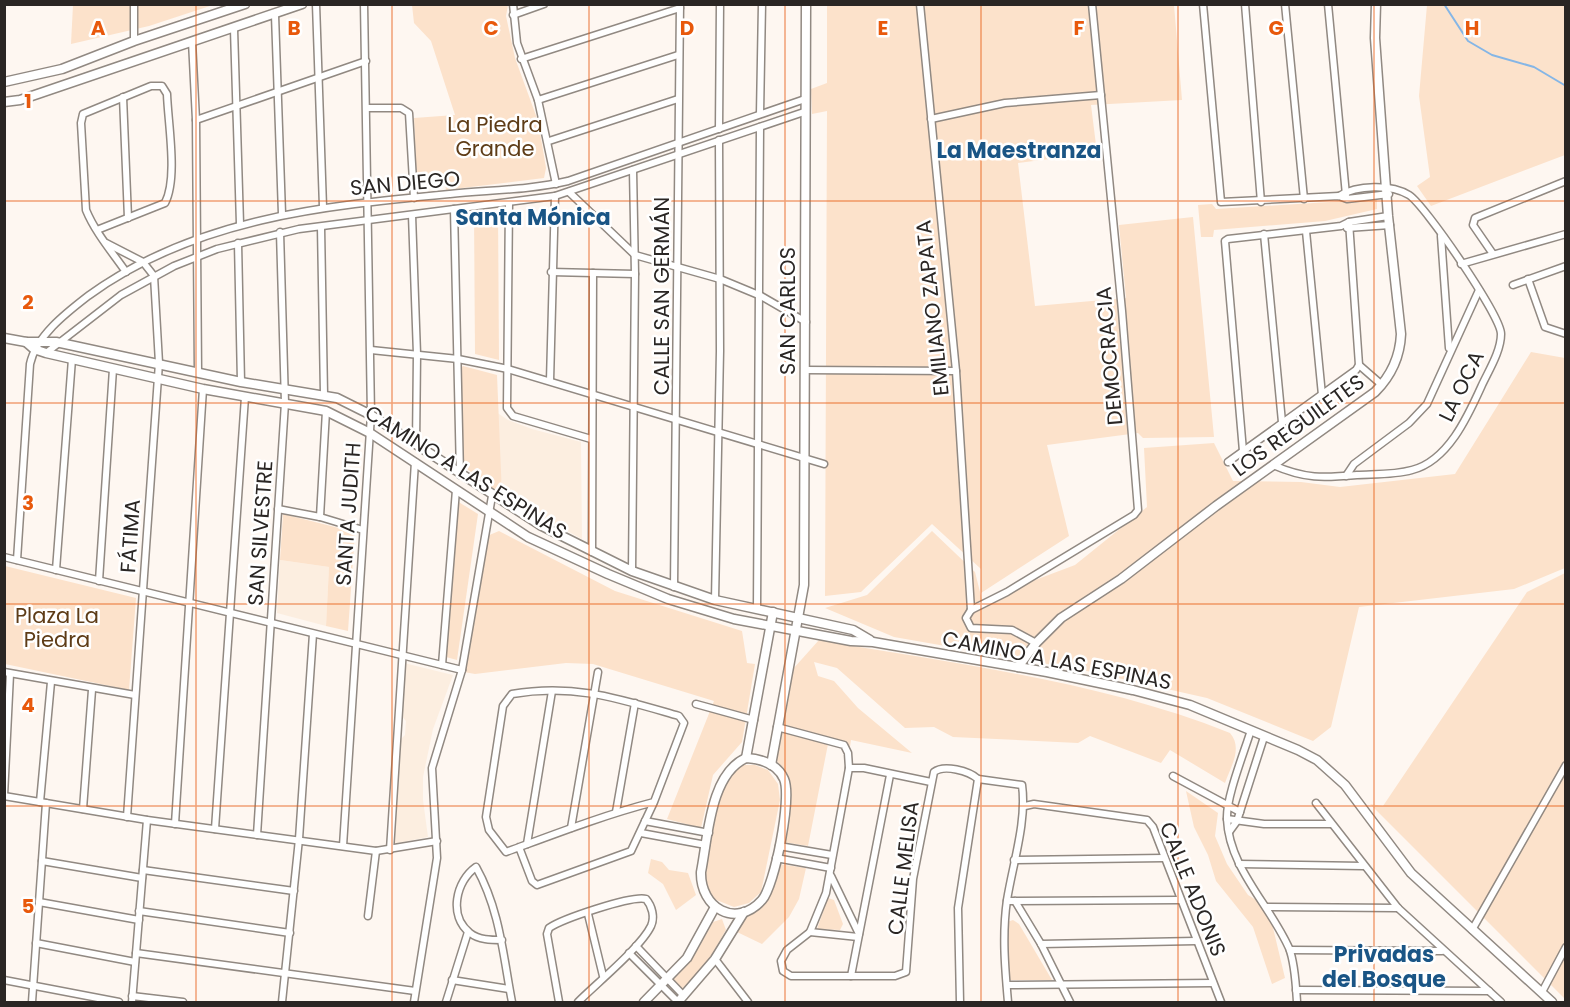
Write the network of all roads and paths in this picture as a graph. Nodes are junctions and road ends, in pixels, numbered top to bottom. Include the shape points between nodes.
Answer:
1 (134, 4) edge
2 (245, 4) edge
3 (302, 4) edge
4 (316, 4) edge
5 (364, 4) edge
6 (513, 4) edge
7 (544, 4) edge
8 (720, 4) edge
9 (762, 4) edge
10 (806, 4) edge
11 (920, 4) edge
12 (1092, 4) edge
13 (1203, 4) edge
14 (1245, 4) edge
15 (1285, 4) edge
16 (1328, 4) edge
17 (1376, 4) edge
18 (680, 6) edge
19 (274, 15) junction
20 (513, 15) junction
21 (234, 29) junction
22 (134, 41) junction
23 (192, 41) junction
24 (678, 55) junction
25 (521, 59) junction
26 (366, 62) junction
27 (319, 78) junction
28 (4, 82) edge
29 (277, 93) junction
30 (1101, 95) junction
31 (123, 97) junction
32 (678, 99) junction
33 (805, 99) junction
34 (538, 100) junction
35 (4, 102) edge
36 (236, 107) junction
37 (367, 108) junction
38 (804, 112) junction
39 (760, 114) junction
40 (931, 119) junction
41 (196, 120) junction
42 (760, 127) junction
43 (719, 129) junction
44 (719, 140) junction
45 (549, 141) junction
46 (678, 144) junction
47 (677, 155) junction
48 (633, 170) junction
49 (1566, 181) edge
50 (556, 184) junction
51 (1387, 191) junction
52 (570, 192) junction
53 (1346, 195) junction
54 (555, 196) junction
55 (414, 198) junction
56 (1304, 199) junction
57 (369, 202) junction
58 (1261, 202) junction
59 (509, 203) junction
60 (323, 207) junction
61 (454, 209) junction
62 (282, 214) junction
63 (412, 215) junction
64 (128, 218) junction
65 (369, 221) junction
66 (1389, 221) junction
67 (1349, 222) junction
68 (240, 224) junction
69 (1341, 226) junction
70 (321, 227) junction
71 (1350, 229) junction
72 (97, 230) junction
73 (1306, 231) junction
74 (280, 232) junction
75 (1264, 234) junction
76 (1566, 234) edge
77 (1442, 235) junction
78 (198, 238) junction
79 (106, 243) junction
80 (238, 243) junction
81 (1493, 254) junction
82 (635, 255) junction
83 (198, 256) junction
84 (143, 262) junction
85 (1461, 264) junction
86 (1566, 266) edge
87 (678, 268) junction
88 (126, 272) junction
89 (551, 272) junction
90 (593, 273) junction
91 (635, 274) junction
92 (154, 276) junction
93 (720, 279) junction
94 (1528, 279) junction
95 (1513, 285) dead end
96 (1479, 290) junction
97 (761, 296) junction
98 (806, 322) junction
99 (1566, 334) edge
100 (4, 338) edge
101 (40, 340) junction
102 (26, 342) junction
103 (56, 342) junction
104 (34, 349) junction
105 (1449, 349) junction
106 (371, 350) junction
107 (46, 353) junction
108 (417, 354) junction
109 (72, 359) junction
110 (458, 359) junction
111 (159, 363) junction
112 (1359, 365) junction
113 (113, 369) junction
114 (508, 369) junction
115 (805, 370) junction
116 (956, 371) junction
117 (198, 374) junction
118 (158, 380) junction
119 (550, 381) junction
120 (241, 382) junction
121 (1382, 385) junction
122 (203, 389) junction
123 (285, 389) junction
124 (324, 394) junction
125 (592, 394) junction
126 (1322, 394) junction
127 (245, 397) junction
128 (285, 403) junction
129 (634, 406) junction
130 (326, 411) junction
131 (371, 415) junction
132 (676, 419) junction
133 (1282, 422) junction
134 (718, 431) junction
135 (370, 433) junction
136 (591, 439) junction
137 (760, 444) junction
138 (416, 446) junction
139 (1243, 451) junction
140 (804, 458) junction
141 (415, 462) junction
142 (1228, 462) dead end
143 (824, 464) dead end
144 (1274, 465) junction
145 (459, 475) junction
146 (1346, 476) junction
147 (456, 490) junction
148 (492, 496) junction
149 (278, 509) junction
150 (489, 512) junction
151 (320, 517) junction
152 (363, 531) junction
153 (592, 552) junction
154 (4, 557) edge
155 (17, 560) junction
156 (56, 570) junction
157 (632, 571) junction
158 (99, 581) junction
159 (674, 587) junction
160 (143, 592) junction
161 (715, 600) junction
162 (188, 603) junction
163 (757, 609) junction
164 (971, 610) junction
165 (773, 612) junction
166 (229, 613) junction
167 (799, 618) junction
168 (271, 624) junction
169 (770, 625) junction
170 (795, 630) junction
171 (313, 634) junction
172 (873, 642) junction
173 (1036, 643) junction
174 (355, 645) junction
175 (401, 655) junction
176 (442, 665) junction
177 (1018, 667) junction
178 (462, 670) junction
179 (598, 672) dead end
180 (8, 673) edge
181 (51, 682) junction
182 (92, 690) junction
183 (552, 691) junction
184 (594, 692) junction
185 (135, 695) junction
186 (635, 703) junction
187 (696, 704) dead end
188 (754, 720) junction
189 (777, 727) junction
190 (1251, 730) junction
191 (1264, 737) junction
192 (746, 758) junction
193 (771, 765) junction
194 (1566, 765) edge
195 (849, 768) junction
196 (890, 775) junction
197 (1173, 776) dead end
198 (979, 781) junction
199 (931, 782) junction
200 (4, 796) edge
201 (654, 802) junction
202 (43, 803) junction
203 (1316, 803) dead end
204 (1025, 806) junction
205 (1228, 808) junction
206 (83, 809) junction
207 (615, 812) junction
208 (1240, 812) junction
209 (128, 817) junction
210 (1227, 819) junction
211 (147, 820) junction
212 (645, 821) junction
213 (1237, 821) junction
214 (175, 824) junction
215 (1331, 824) junction
216 (571, 828) junction
217 (215, 829) junction
218 (1229, 832) junction
219 (641, 833) junction
220 (708, 833) junction
221 (257, 835) junction
222 (299, 839) junction
223 (437, 841) junction
224 (527, 844) junction
225 (706, 845) junction
226 (343, 846) junction
227 (779, 846) junction
228 (519, 847) junction
229 (390, 850) junction
230 (376, 851) junction
231 (832, 855) junction
232 (776, 858) junction
233 (1164, 858) junction
234 (1014, 860) junction
235 (42, 861) junction
236 (1239, 864) junction
237 (1363, 866) junction
238 (143, 870) junction
239 (831, 872) junction
240 (142, 878) junction
241 (294, 891) junction
242 (1179, 900) junction
243 (1007, 901) junction
244 (1015, 901) junction
245 (39, 902) junction
246 (715, 907) junction
247 (1267, 907) junction
248 (1398, 908) junction
249 (848, 909) junction
250 (864, 910) junction
251 (139, 911) junction
252 (744, 912) junction
253 (588, 914) junction
254 (368, 916) dead end
255 (139, 920) junction
256 (1471, 931) junction
257 (468, 932) junction
258 (810, 932) junction
259 (290, 933) junction
260 (858, 935) junction
261 (502, 940) junction
262 (1196, 941) junction
263 (36, 943) junction
264 (1041, 944) junction
265 (636, 946) junction
266 (1566, 947) edge
267 (1290, 950) junction
268 (1443, 951) junction
269 (136, 953) junction
270 (628, 953) junction
271 (715, 959) junction
272 (135, 962) junction
273 (285, 973) junction
274 (603, 976) junction
275 (851, 976) junction
276 (4, 980) edge
277 (452, 980) junction
278 (665, 982) junction
279 (1213, 984) junction
280 (1007, 985) junction
281 (1062, 985) junction
282 (33, 986) junction
283 (509, 989) junction
284 (1296, 990) junction
285 (415, 991) junction
286 (1489, 991) junction
287 (1542, 992) junction
288 (132, 999) edge
289 (680, 1000) edge
290 (32, 1002) edge
291 (119, 1002) edge
292 (183, 1002) edge
293 (282, 1002) edge
294 (414, 1002) edge
295 (446, 1002) edge
296 (512, 1002) edge
297 (559, 1002) edge
298 (578, 1002) edge
299 (645, 1002) edge
300 (748, 1002) edge
301 (960, 1002) edge
302 (1008, 1002) edge
303 (1070, 1002) edge
304 (1221, 1002) edge
305 (1297, 1002) edge
306 (1501, 1002) edge
307 (1552, 1002) edge

1 - 22 street
2 - 22 street
3 - 19 street
4 - 27 street
5 - 26 street, SANTA JUDITH
6 - 20 street
7 - 20 street
8 - 43 street
9 - 39 street
10 - 33 street, SAN CARLOS
11 - 40 street, EMILIANO ZAPATA
12 - 30 street, DEMOCRACIA
13 - 58 street via 1221,202
14 - 58 street
15 - 56 street
16 - 53 street
17 - 51 street, LOS REGUILETES
18 - 24 street, CALLE SAN GERMÁN
18 - 25 street
19 - 21 street
19 - 29 street
20 - 25 street
21 - 23 street
21 - 36 street
22 - 28 street via 62,69
23 - 35 street via 20,100
23 - 41 street
24 - 32 street, CALLE SAN GERMÁN
24 - 34 street
25 - 34 street
26 - 27 street
26 - 37 street, SANTA JUDITH
27 - 29 street
27 - 60 street
29 - 36 street
29 - 62 street
30 - 40 street via 994,105
30 - 164 street, DEMOCRACIA via 1138,510
31 - 64 street
31 - 64 street via 151,86 162,86 167,94 171,179 165,203
31 - 72 street via 83,114 81,123 85,201
32 - 45 street
32 - 46 street, CALLE SAN GERMÁN
33 - 38 street, SAN CARLOS
33 - 39 street, SAN DIEGO
34 - 45 street
36 - 41 street
36 - 68 street
37 - 55 street via 395,107 409,113
37 - 57 street, SANTA JUDITH
38 - 42 street, SAN DIEGO
38 - 98 street, SAN CARLOS
39 - 43 street, SAN DIEGO
40 - 116 street, EMILIANO ZAPATA
41 - 78 street
42 - 44 street, SAN DIEGO
42 - 97 street
43 - 46 street, SAN DIEGO
44 - 47 street, SAN DIEGO
44 - 93 street
45 - 50 street
46 - 47 street, CALLE SAN GERMÁN
46 - 50 street, SAN DIEGO
47 - 48 street, SAN DIEGO
47 - 87 street, CALLE SAN GERMÁN
48 - 52 street, SAN DIEGO
48 - 82 street
49 - 81 street via 1475,218 1473,225
50 - 55 street, SAN DIEGO
51 - 53 street
51 - 66 street, LOS REGUILETES
51 - 77 street, LA OCA via 1406,193
52 - 54 street, SAN DIEGO
52 - 82 street
53 - 56 street
54 - 59 street, SAN DIEGO
54 - 89 street
55 - 57 street, SAN DIEGO
56 - 58 street
57 - 60 street, SAN DIEGO
57 - 65 street, SANTA JUDITH
59 - 61 street, SAN DIEGO
59 - 114 street
60 - 62 street, SAN DIEGO
61 - 63 street, SAN DIEGO
61 - 110 street
62 - 68 street, SAN DIEGO
63 - 65 street, SAN DIEGO
63 - 108 street
64 - 72 street
65 - 70 street, SAN DIEGO
65 - 106 street, SANTA JUDITH
66 - 67 street
66 - 71 street
66 - 121 street, LOS REGUILETES via 1401,334 1396,362
67 - 69 street
67 - 71 street
68 - 78 street, SAN DIEGO
69 - 71 street
69 - 73 street
70 - 74 street, SAN DIEGO
70 - 124 street
71 - 112 street
72 - 79 street
73 - 75 street
73 - 126 street
74 - 80 street, SAN DIEGO
74 - 123 street, SAN SILVESTRE
75 - 133 street
75 - 139 street via 1228,238 1224,246
76 - 81 street
77 - 85 street, LA OCA
77 - 105 street
78 - 83 street
78 - 84 street, SAN DIEGO
79 - 84 street
79 - 88 street
80 - 83 street, SAN DIEGO
80 - 120 street
81 - 85 street
82 - 87 street
82 - 91 street
83 - 92 street, SAN DIEGO
83 - 117 street
84 - 88 street, SAN DIEGO
84 - 92 street
85 - 96 street, LA OCA
86 - 94 street
87 - 93 street
87 - 132 street, CALLE SAN GERMÁN
88 - 101 street, SAN DIEGO via 80,302
89 - 90 street
89 - 119 street
90 - 91 street
90 - 125 street
91 - 129 street
92 - 103 street, SAN DIEGO
92 - 111 street, FÁTIMA
93 - 97 street
93 - 134 street
94 - 95 street
94 - 99 street via 1545,327
96 - 105 street
96 - 146 street, LA OCA via 1501,335 1491,366 1458,433 1431,460 1413,470
97 - 98 street
97 - 137 street
98 - 115 street, SAN CARLOS
100 - 102 street
101 - 102 street
101 - 103 street, CAMINO A LAS ESPINAS
101 - 104 street, SAN DIEGO
102 - 104 street
103 - 107 street, SAN DIEGO
103 - 111 street, CAMINO A LAS ESPINAS
104 - 107 street, CAMINO A LAS ESPINAS
104 - 155 street
105 - 146 street via 1435,388 1418,414 1360,459
106 - 108 street
106 - 131 street, SANTA JUDITH
107 - 109 street, CAMINO A LAS ESPINAS
108 - 110 street
108 - 138 street
109 - 113 street, CAMINO A LAS ESPINAS
109 - 156 street
110 - 114 street
110 - 145 street
111 - 117 street, CAMINO A LAS ESPINAS
111 - 118 street, FÁTIMA
112 - 121 street
112 - 126 street
113 - 118 street, CAMINO A LAS ESPINAS
113 - 158 street
114 - 119 street
114 - 136 street via 509,413
115 - 116 street
115 - 140 street, SAN CARLOS
116 - 164 street, EMILIANO ZAPATA
117 - 120 street, CAMINO A LAS ESPINAS
118 - 122 street, CAMINO A LAS ESPINAS
118 - 160 street, FÁTIMA
119 - 125 street
120 - 123 street, CAMINO A LAS ESPINAS
121 - 144 street, LOS REGUILETES
122 - 127 street, CAMINO A LAS ESPINAS
122 - 162 street
123 - 124 street, CAMINO A LAS ESPINAS
123 - 128 street, SAN SILVESTRE
124 - 131 street, CAMINO A LAS ESPINAS
125 - 129 street
125 - 136 street
126 - 133 street
127 - 128 street, CAMINO A LAS ESPINAS
127 - 166 street
128 - 130 street, CAMINO A LAS ESPINAS
128 - 149 street, SAN SILVESTRE
129 - 132 street
129 - 157 street
130 - 135 street, CAMINO A LAS ESPINAS
130 - 151 street
131 - 135 street, SANTA JUDITH
131 - 138 street, CAMINO A LAS ESPINAS
132 - 134 street
132 - 159 street, CALLE SAN GERMÁN
133 - 139 street
134 - 137 street
134 - 161 street
135 - 141 street, CAMINO A LAS ESPINAS
135 - 152 street, SANTA JUDITH
136 - 153 street
137 - 140 street
137 - 163 street
138 - 145 street, CAMINO A LAS ESPINAS
139 - 142 street
140 - 143 street
140 - 167 street, SAN CARLOS via 804,585
141 - 147 street, CAMINO A LAS ESPINAS
141 - 175 street
144 - 146 street, LA OCA via 1302,476
144 - 173 street, LOS REGUILETES via 1121,579 1061,618
145 - 148 street, CAMINO A LAS ESPINAS
147 - 150 street, CAMINO A LAS ESPINAS
147 - 176 street
148 - 150 street
148 - 153 street, CAMINO A LAS ESPINAS
149 - 151 street
149 - 168 street, SAN SILVESTRE
150 - 169 street, CAMINO A LAS ESPINAS via 552,550 668,599 734,619
150 - 178 street
151 - 152 street
152 - 174 street, SANTA JUDITH
153 - 157 street, CAMINO A LAS ESPINAS
154 - 155 street
155 - 156 street
156 - 158 street
157 - 159 street, CAMINO A LAS ESPINAS
158 - 160 street
159 - 161 street, CAMINO A LAS ESPINAS
160 - 162 street
160 - 185 street, FÁTIMA
161 - 163 street, CAMINO A LAS ESPINAS
162 - 166 street
162 - 214 street
163 - 165 street, CAMINO A LAS ESPINAS
164 - 173 street via 966,622 971,628 1012,630
165 - 167 street, CAMINO A LAS ESPINAS
165 - 169 street
166 - 168 street
166 - 217 street
167 - 170 street, SAN CARLOS
167 - 172 street, CAMINO A LAS ESPINAS via 853,630
168 - 171 street
168 - 221 street, SAN SILVESTRE
169 - 170 street, CAMINO A LAS ESPINAS
169 - 188 street
170 - 172 street, CAMINO A LAS ESPINAS
170 - 189 street, SAN CARLOS
171 - 174 street
171 - 222 street
172 - 177 street, CAMINO A LAS ESPINAS
173 - 177 street, LOS REGUILETES
174 - 175 street
174 - 226 street, SANTA JUDITH
175 - 176 street
175 - 229 street
176 - 178 street
177 - 190 street, CAMINO A LAS ESPINAS via 1191,705
178 - 223 street via 432,768
179 - 184 street
180 - 181 street
180 - 200 street
181 - 182 street
181 - 202 street
182 - 185 street
182 - 206 street
183 - 184 street
183 - 224 street
183 - 228 street via 512,694 503,706 486,821 506,852
184 - 186 street
184 - 216 street
185 - 209 street, FÁTIMA
186 - 201 street via 679,716 684,723
186 - 207 street
187 - 188 street
188 - 192 street
189 - 193 street, SAN CARLOS
189 - 195 street via 844,745
190 - 191 street, CAMINO A LAS ESPINAS
190 - 205 street
191 - 208 street
191 - 256 street, CAMINO A LAS ESPINAS via 1298,750 1345,785 1411,873
192 - 193 street
192 - 220 street via 731,767 721,780
193 - 227 street via 784,779 786,788
194 - 256 street
195 - 196 street, CALLE MELISA
195 - 231 street, CALLE MELISA
196 - 199 street, CALLE MELISA
196 - 250 street
197 - 205 street
198 - 199 street via 972,774 941,767 934,772
198 - 204 street via 1022,785
198 - 301 street via 958,908
199 - 275 street, CALLE MELISA via 912,887 906,972 895,976
200 - 202 street
201 - 207 street
201 - 212 street
202 - 206 street
202 - 235 street
203 - 215 street
204 - 233 street, CALLE ADONIS via 1034,804 1147,820
204 - 234 street
205 - 208 street
205 - 210 street
206 - 209 street
207 - 216 street
208 - 213 street
209 - 211 street
210 - 213 street
210 - 218 street
211 - 214 street
211 - 238 street
212 - 219 street
212 - 220 street
213 - 215 street
213 - 218 street
214 - 217 street
215 - 237 street
216 - 224 street
217 - 221 street
218 - 236 street
219 - 225 street
219 - 228 street via 627,854 537,885
220 - 225 street
221 - 222 street
222 - 226 street
222 - 241 street
223 - 229 street
223 - 285 street via 436,870
224 - 228 street
225 - 246 street via 701,881 706,898
226 - 230 street
227 - 231 street
227 - 232 street
229 - 230 street
230 - 254 street
231 - 239 street, CALLE MELISA
232 - 239 street
232 - 252 street via 766,894
233 - 234 street
233 - 242 street, CALLE ADONIS
234 - 243 street
235 - 240 street
235 - 245 street
236 - 237 street
236 - 247 street
237 - 248 street
238 - 240 street
238 - 241 street
239 - 249 street
239 - 258 street, CALLE MELISA
240 - 251 street
241 - 259 street
242 - 244 street
242 - 262 street, CALLE ADONIS
243 - 244 street
243 - 280 street via 1003,939
244 - 264 street
245 - 255 street
245 - 263 street
246 - 252 street
246 - 278 street via 694,948
247 - 248 street
247 - 267 street
248 - 268 street
249 - 250 street
249 - 260 street
250 - 260 street
251 - 255 street
251 - 259 street
252 - 271 street
253 - 265 street via 635,898 646,899 653,919
253 - 274 street
253 - 297 street via 553,925 548,931
255 - 269 street
256 - 287 street, CAMINO A LAS ESPINAS
257 - 261 street via 484,939
257 - 261 street via 459,915 457,896 462,880 476,867 491,897
257 - 277 street
258 - 260 street
258 - 275 street, CALLE MELISA via 783,956 783,971 798,977
259 - 273 street
260 - 275 street
261 - 283 street
262 - 264 street
262 - 279 street, CALLE ADONIS
263 - 272 street
263 - 282 street
264 - 281 street
265 - 270 street
265 - 278 street
266 - 287 street
267 - 268 street
267 - 284 street
268 - 286 street
269 - 272 street
269 - 273 street
270 - 274 street
270 - 278 street
271 - 289 street
271 - 300 street
272 - 288 street
273 - 285 street
273 - 293 street
274 - 298 street
276 - 282 street
277 - 283 street
277 - 295 street
278 - 289 street
278 - 299 street
279 - 281 street
279 - 304 street, CALLE ADONIS
280 - 281 street
280 - 302 street
281 - 303 street
282 - 290 street
282 - 291 street
283 - 296 street
284 - 286 street
284 - 305 street
285 - 294 street
286 - 306 street
287 - 307 street, CAMINO A LAS ESPINAS
288 - 292 street

